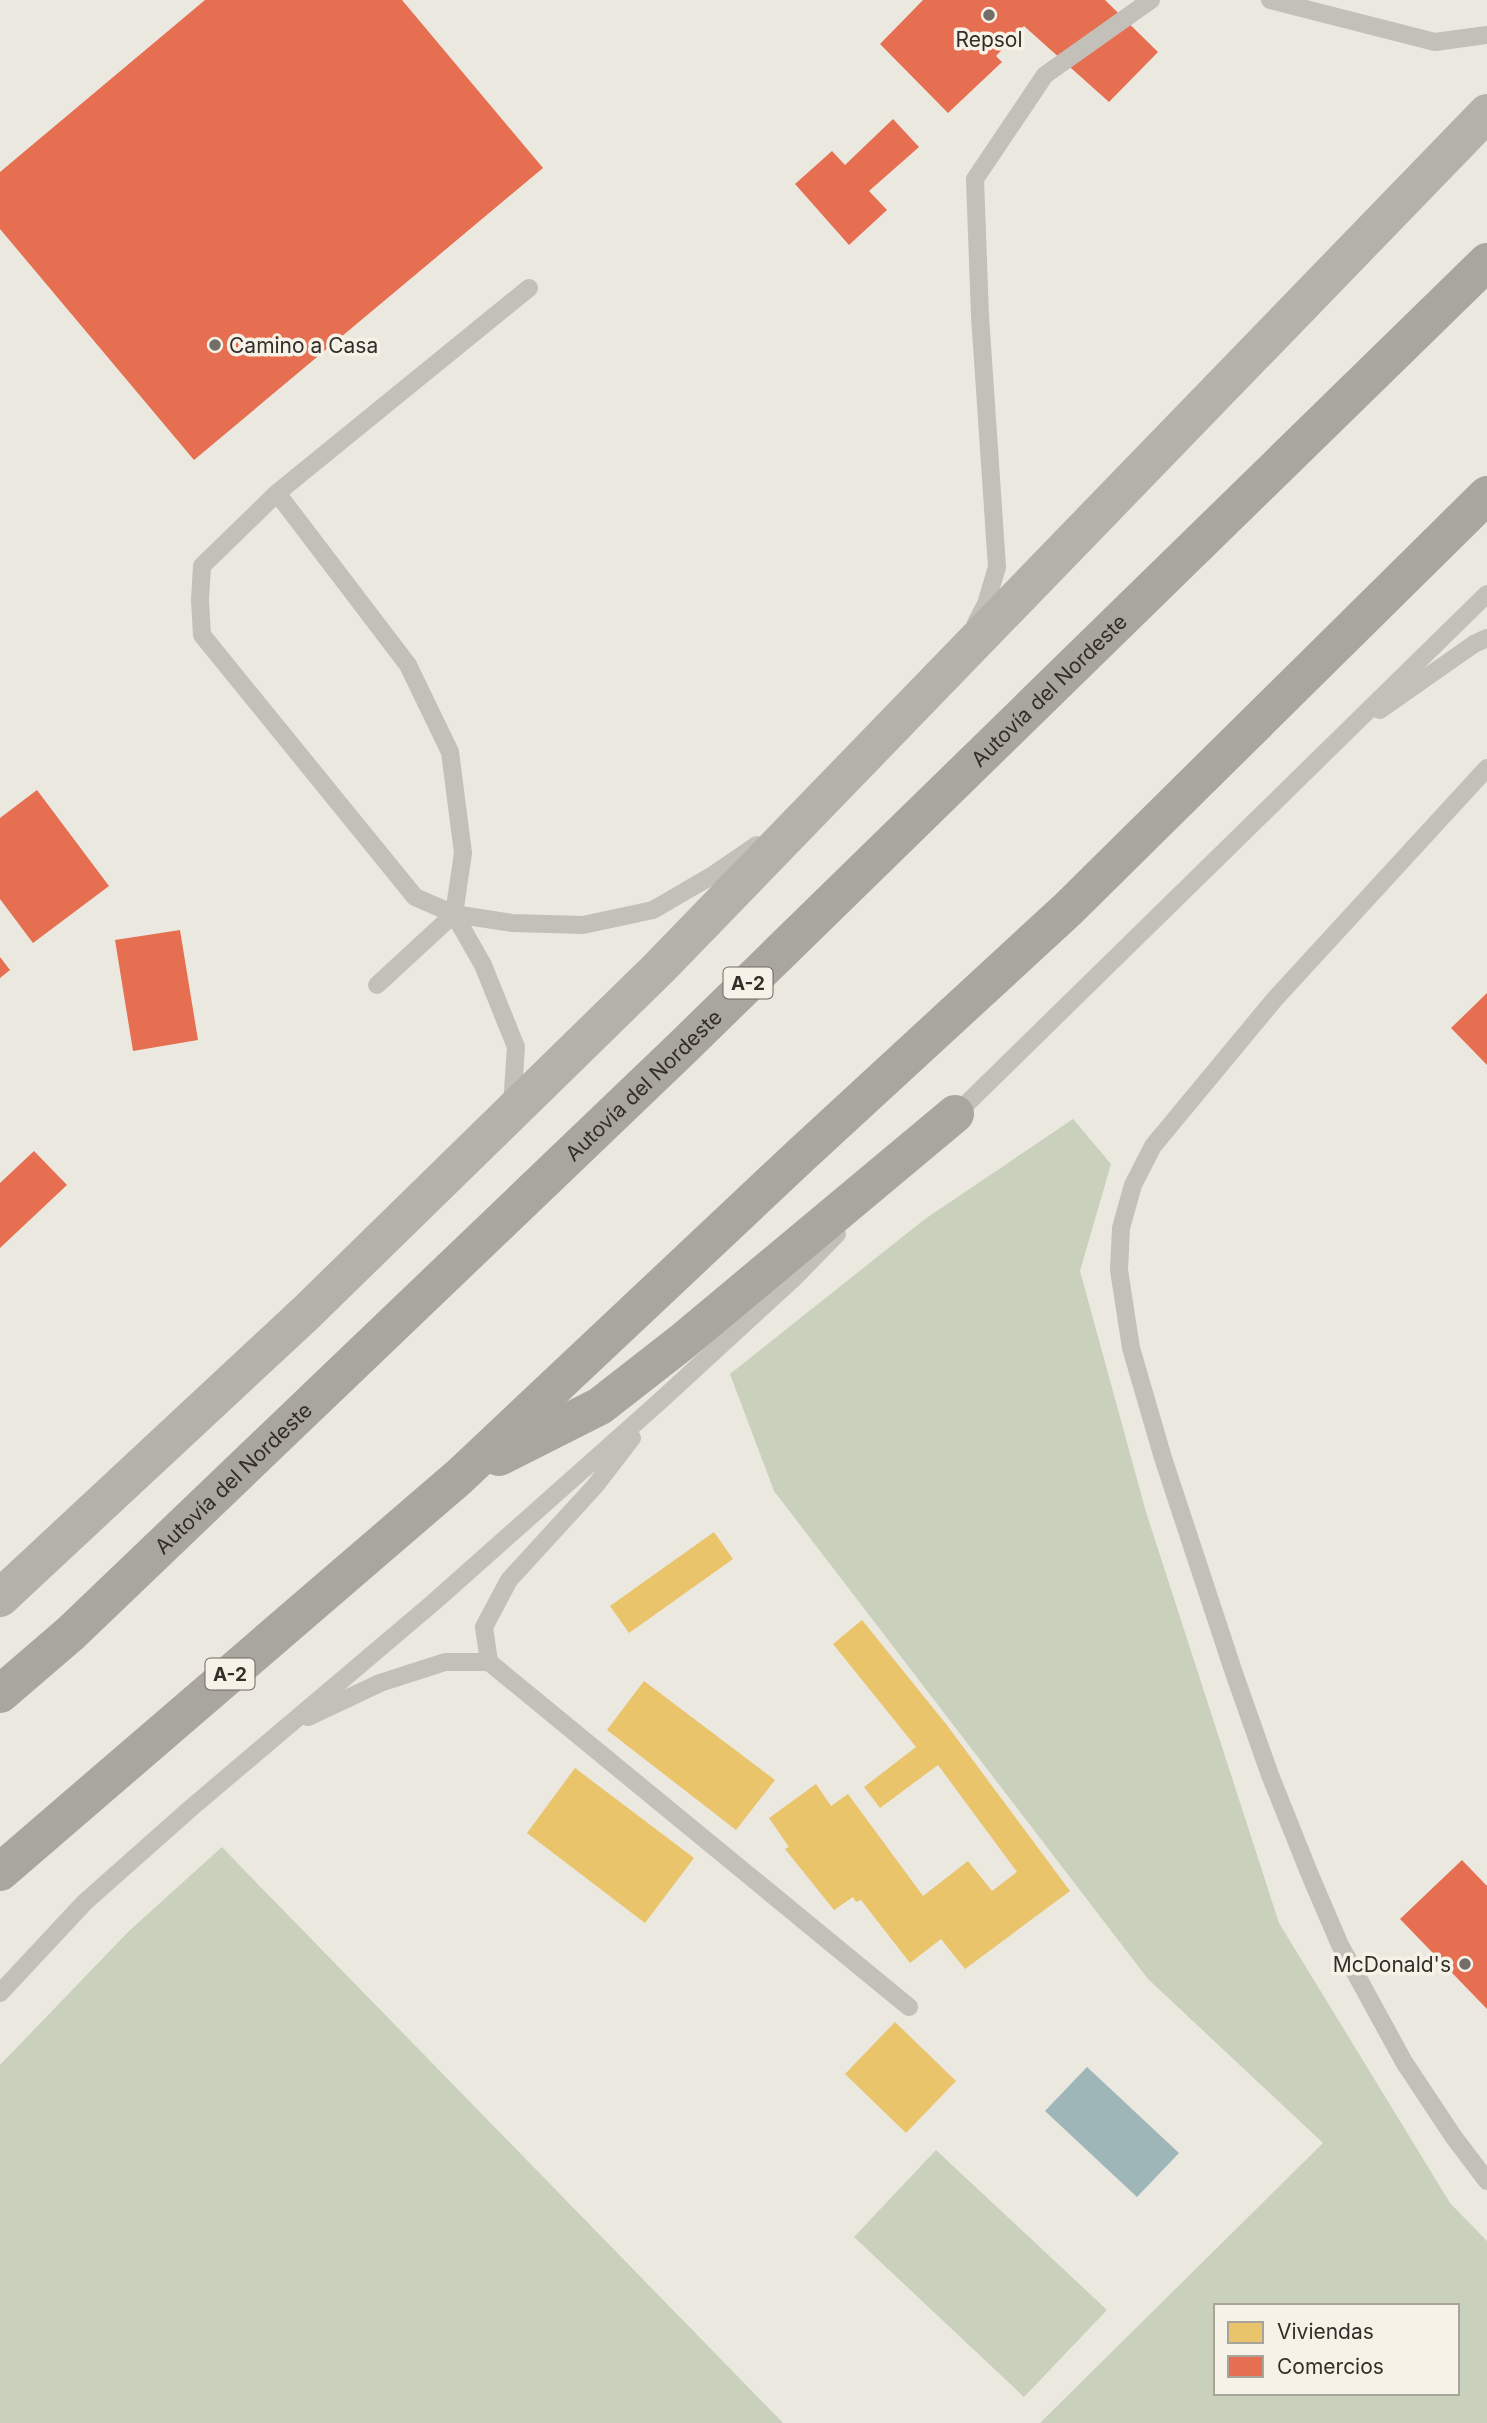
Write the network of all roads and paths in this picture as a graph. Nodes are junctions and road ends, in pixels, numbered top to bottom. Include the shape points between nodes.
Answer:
1 (1151, 0) edge
2 (1270, 0) edge
3 (1291, 2) edge
4 (1487, 35) edge
5 (1487, 113) edge
6 (1487, 262) edge
7 (529, 288) dead end
8 (277, 494) junction
9 (1487, 495) edge
10 (1487, 594) edge
11 (1487, 638) edge
12 (958, 658) junction
13 (1335, 743) junction
14 (1487, 768) edge
15 (821, 802) junction
16 (454, 914) junction
17 (377, 985) dead end
18 (511, 1114) junction
19 (955, 1114) junction
20 (659, 1402) junction
21 (459, 1476) junction
22 (0, 1598) edge
23 (489, 1662) junction
24 (0, 1694) edge
25 (287, 1727) junction
26 (0, 1872) edge
27 (0, 1993) edge
28 (909, 2007) dead end
29 (1487, 2181) edge

1 - 12 lane via 1045,75 975,179 997,567 986,604
2 - 3 lane
3 - 4 lane via 1435,42
5 - 12 main road
6 - 24 highway, Autovía del Nordeste / A-2 via 681,1049 72,1633
7 - 8 lane
8 - 16 lane via 408,665 450,752 463,853
8 - 16 lane via 202,566 202,635 415,897
9 - 21 highway, A-2 via 1068,909
10 - 13 lane
11 - 13 lane
12 - 15 main road
13 - 19 lane
14 - 29 lane via 1274,1000 1153,1146 1133,1185 1121,1228 1119,1270 1131,1348 1163,1458 1234,1673 1310,1875 1340,1945 1404,2062
15 - 16 lane via 653,910 583,925 512,923
15 - 18 main road
16 - 17 lane
16 - 18 lane via 483,965 516,1047
18 - 22 main road
19 - 20 lane via 795,1277
19 - 21 highway via 600,1406
20 - 23 lane via 594,1486 509,1580 484,1626
20 - 25 lane
21 - 26 highway, A-2
23 - 25 lane via 445,1662 380,1683
23 - 28 lane
25 - 27 lane via 85,1902

